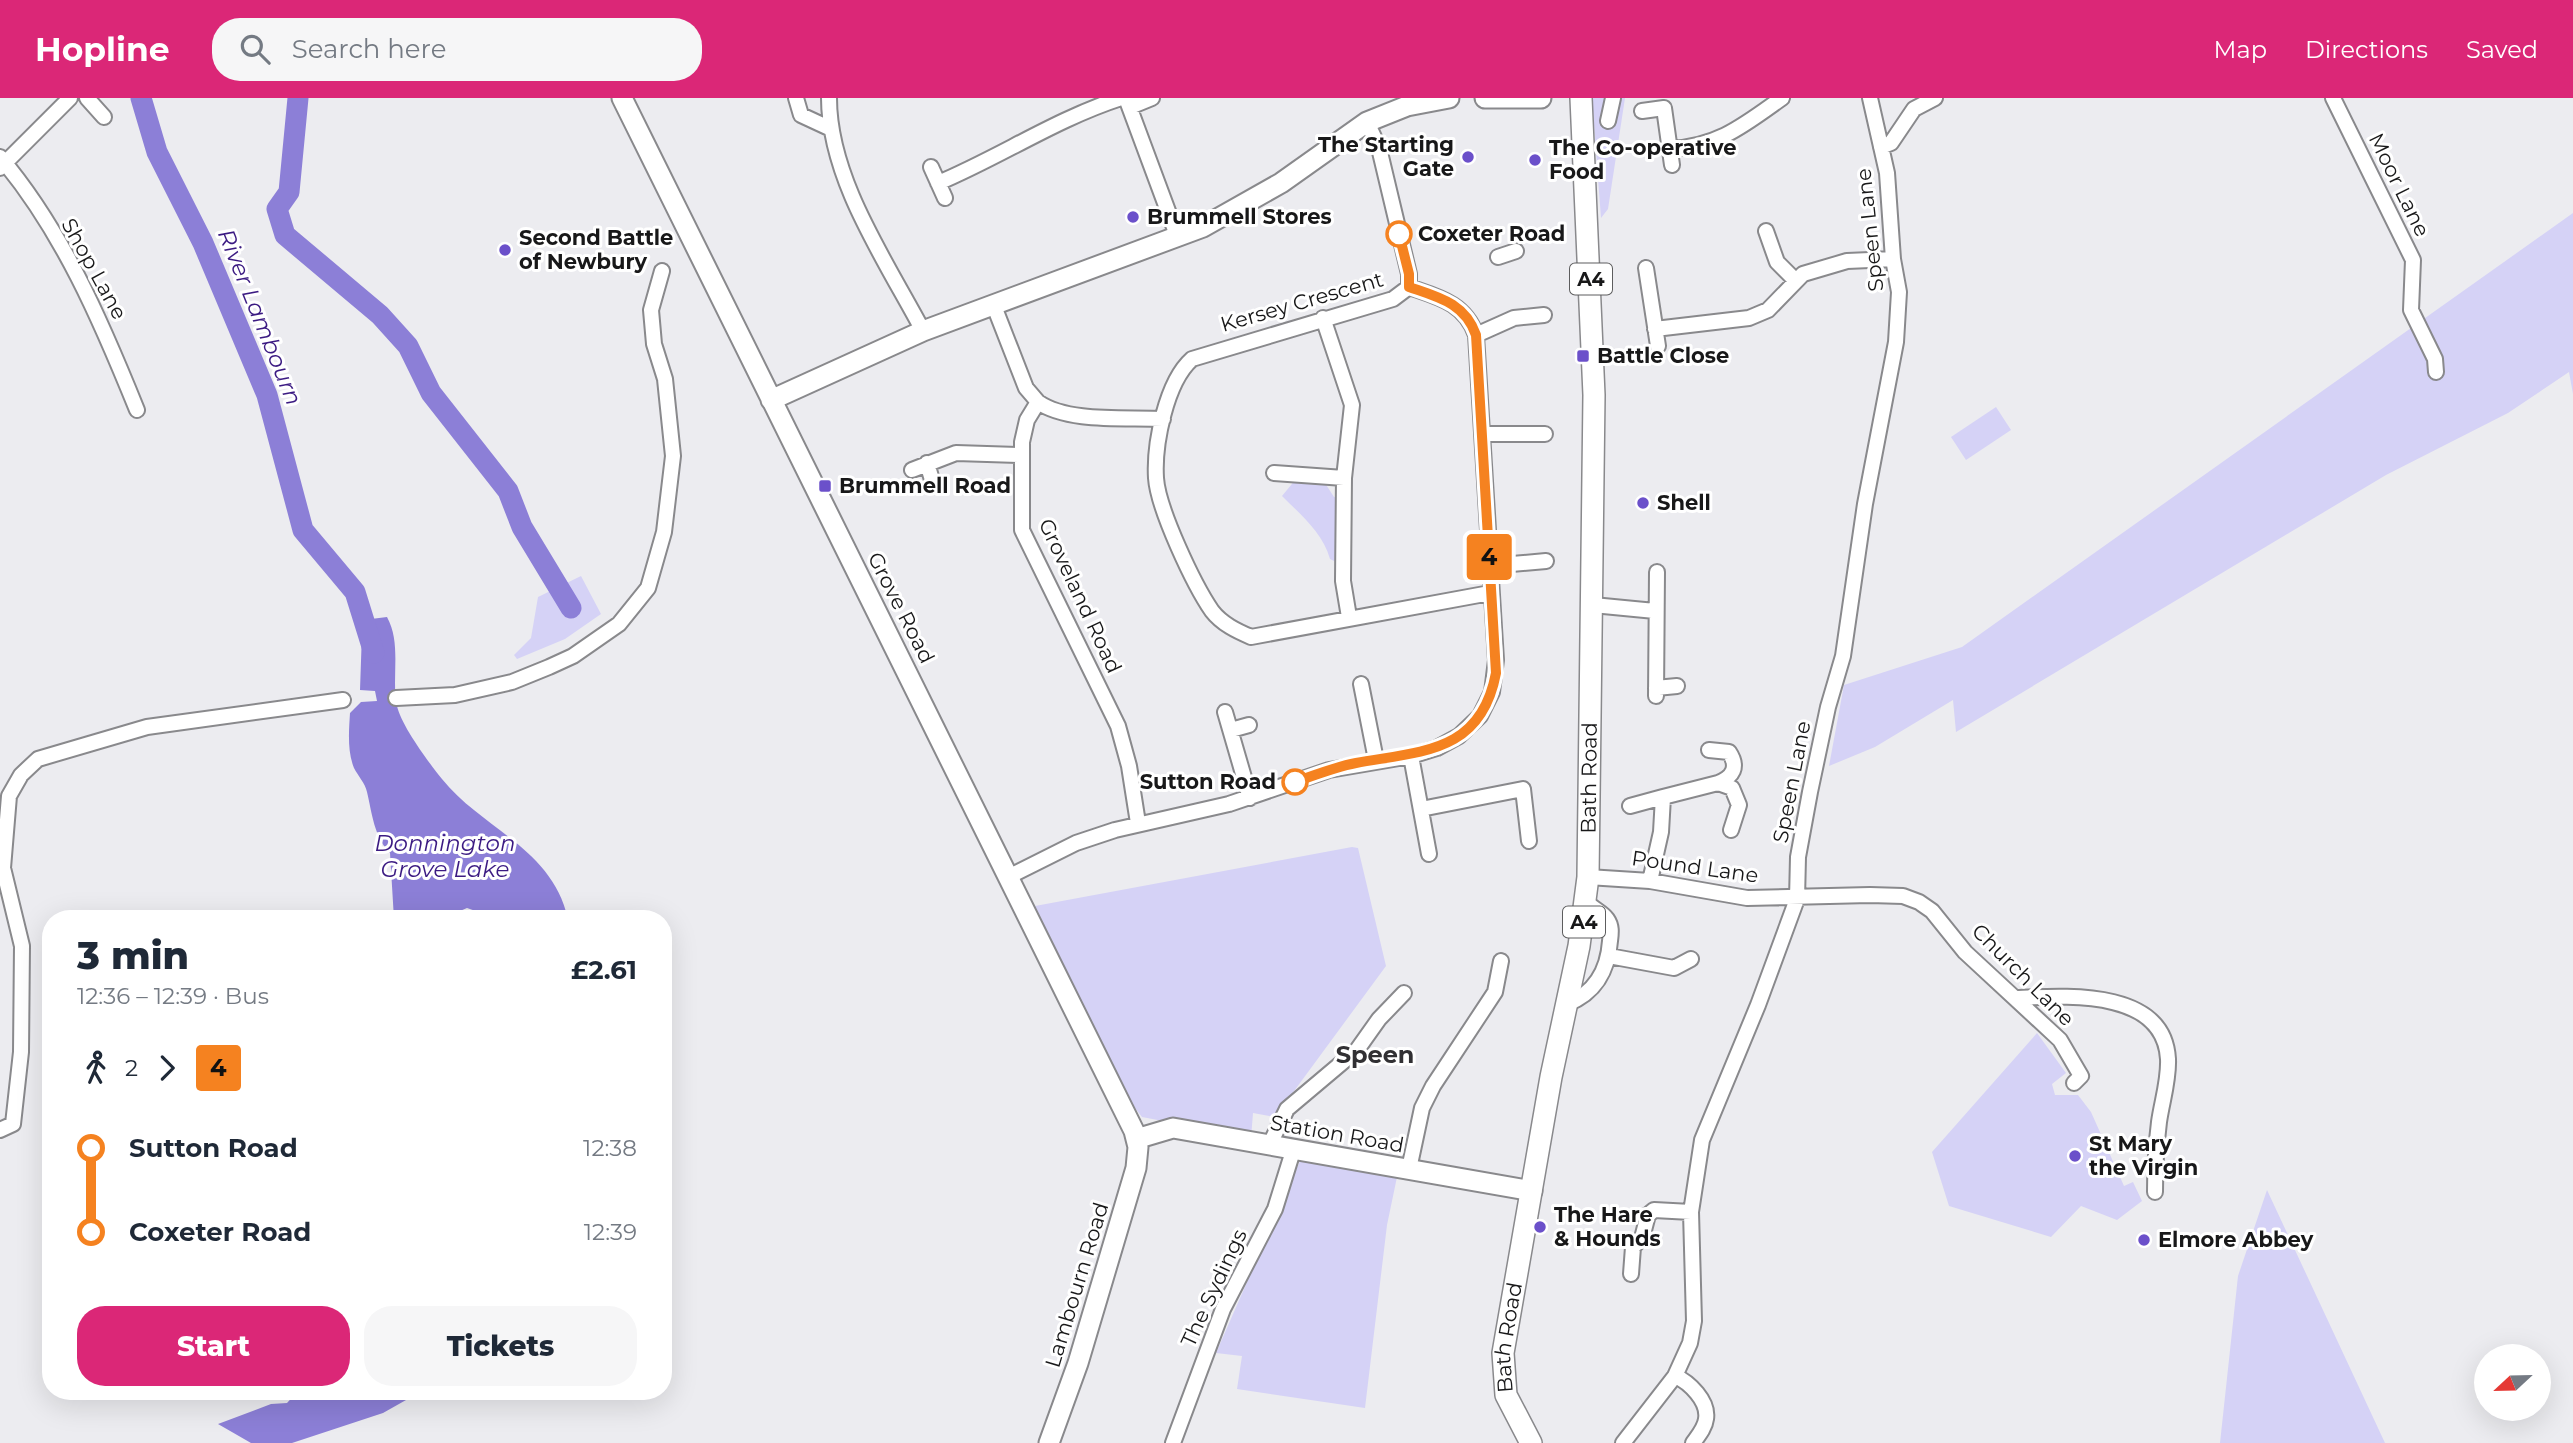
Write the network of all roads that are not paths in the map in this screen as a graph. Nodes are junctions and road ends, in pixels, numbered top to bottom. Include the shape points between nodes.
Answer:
1 (70, 98) edge
2 (87, 98) edge
3 (622, 98) edge
4 (796, 98) edge
5 (829, 98) edge
6 (1152, 98) edge
7 (1448, 98) edge
8 (1485, 98) edge
9 (1541, 98) edge
10 (1581, 98) edge
11 (1613, 98) edge
12 (1782, 98) edge
13 (1870, 98) edge
14 (1935, 98) edge
15 (2333, 98) edge
16 (1126, 101) edge
17 (1642, 111) dead end
18 (104, 117) dead end
19 (1608, 121) dead end
20 (1367, 122) junction
21 (829, 128) junction
22 (1881, 147) junction
23 (1669, 149) junction
24 (2, 163) edge
25 (1672, 165) dead end
26 (931, 167) dead end
27 (938, 183) junction
28 (945, 198) dead end
29 (1178, 238) junction
30 (1765, 240) dead end
31 (1516, 251) dead end
32 (1498, 257) dead end
33 (1893, 259) junction
34 (662, 271) dead end
35 (1651, 277) dead end
36 (1795, 280) junction
37 (1409, 287) junction
38 (994, 306) junction
39 (1544, 315) dead end
40 (1323, 318) junction
41 (1656, 328) junction
42 (923, 331) junction
43 (1476, 335) junction
44 (1658, 346) dead end
45 (2436, 372) dead end
46 (772, 400) junction
47 (1038, 402) junction
48 (137, 410) dead end
49 (1163, 419) junction
50 (1482, 434) junction
51 (1545, 434) dead end
52 (1021, 455) junction
53 (927, 463) junction
54 (912, 470) dead end
55 (1274, 473) dead end
56 (1344, 478) junction
57 (932, 480) dead end
58 (1546, 561) dead end
59 (1489, 566) junction
60 (1657, 572) dead end
61 (1490, 593) junction
62 (1592, 605) junction
63 (1655, 611) junction
64 (1349, 617) junction
65 (1361, 684) dead end
66 (1677, 687) dead end
67 (396, 698) dead end
68 (344, 700) dead end
69 (1225, 712) dead end
70 (1249, 725) dead end
71 (1231, 730) junction
72 (1709, 750) dead end
73 (1410, 757) junction
74 (1376, 760) junction
75 (1718, 783) junction
76 (1663, 797) junction
77 (1250, 798) junction
78 (1630, 806) dead end
79 (1420, 809) junction
80 (1138, 823) junction
81 (1731, 830) dead end
82 (1530, 841) dead end
83 (1429, 854) dead end
84 (1008, 877) junction
85 (1588, 877) junction
86 (1650, 881) junction
87 (1797, 899) junction
88 (1587, 902) junction
89 (1609, 956) junction
90 (1691, 959) dead end
91 (1501, 961) dead end
92 (1404, 993) dead end
93 (2016, 998) junction
94 (1567, 1004) junction
95 (2074, 1083) dead end
96 (0, 1130) edge
97 (1136, 1139) junction
98 (1269, 1146) junction
99 (1293, 1151) junction
100 (1409, 1169) junction
101 (1532, 1191) junction
102 (2155, 1192) dead end
103 (1691, 1212) junction
104 (1631, 1274) dead end
105 (1675, 1376) junction
106 (1049, 1443) edge
107 (1173, 1443) edge
108 (1531, 1443) edge
109 (1623, 1443) edge
110 (1693, 1443) edge

1 - 24 street
2 - 18 street
3 - 46 street, Grove Road
4 - 21 street via 801,114
5 - 21 street
6 - 16 street
7 - 20 street via 1407,106
8 - 9 street
10 - 62 main road, Bath Road / A4 via 1593,356
11 - 19 street
12 - 23 street via 1737,132
13 - 22 street, Speen Lane
14 - 22 street via 1914,109 1891,143
15 - 45 street, Moor Lane via 2413,260 2411,310 2435,359
16 - 27 street via 1061,121 986,163
16 - 29 street
17 - 23 street via 1664,108
20 - 29 street via 1262,195
20 - 37 street via 1386,174
21 - 42 street via 847,187
22 - 33 street, Speen Lane
23 - 25 street
24 - 48 street, Shop Lane via 16,175 83,285
26 - 27 street
27 - 28 street
29 - 38 street
30 - 36 street via 1777,262
31 - 32 street
33 - 36 street via 1825,266
33 - 87 street, Speen Lane via 1899,292 1896,342 1865,504 1843,656 1828,706 1798,857
34 - 67 street via 651,310 654,344 666,379 673,456 664,532 648,588 619,624 549,667 455,695
35 - 41 street
36 - 41 street via 1768,310 1749,318
37 - 40 street, Kersey Crescent via 1393,299
37 - 43 street, Kersey Crescent via 1453,304 1471,321
38 - 42 street
38 - 47 street via 1026,388
39 - 43 street via 1514,318
40 - 49 street, Kersey Crescent via 1192,359 1174,380
40 - 56 street via 1352,405
41 - 44 street
42 - 46 street
43 - 50 street
46 - 84 street, Grove Road
47 - 49 street via 1073,415
47 - 52 street, Groveland Road via 1027,420
49 - 64 street, Kersey Crescent via 1156,479 1174,536 1212,611 1230,628 1251,637
50 - 51 street
50 - 59 street
52 - 53 street via 956,453
52 - 80 street, Groveland Road via 1020,519 1026,541 1115,703
53 - 54 street
53 - 57 street
55 - 56 street
56 - 64 street via 1343,581
58 - 59 street
59 - 61 street
60 - 63 street
61 - 64 street, Kersey Crescent
61 - 73 street via 1496,673 1487,704 1460,736
62 - 63 street
62 - 85 main road, Bath Road / A4
63 - 66 street via 1656,692
65 - 74 street
68 - 96 street via 147,727 38,759 21,775 9,796 3,868 22,946 21,1052 13,1124
69 - 71 street
70 - 71 street
71 - 77 street
72 - 75 street via 1729,752 1734,759 1735,770 1729,779
73 - 74 street
73 - 79 street
74 - 77 street via 1329,770
75 - 76 street
75 - 81 street via 1732,788 1739,805
76 - 78 street
76 - 86 street
77 - 80 street
79 - 82 street via 1523,789
79 - 83 street
80 - 84 street via 1076,843
84 - 97 street, Grove Road
85 - 86 street, Pound Lane
85 - 88 main road, Bath Road / A4
86 - 87 street, Pound Lane via 1747,898
87 - 93 street, Church Lane via 1881,895 1919,902
87 - 103 street, Speen Lane via 1702,1140
88 - 89 street via 1607,918
88 - 94 main road, Bath Road / A4
89 - 90 street via 1674,968
89 - 94 street via 1595,984
91 - 100 street via 1502,993 1433,1086 1422,1108
92 - 98 street via 1357,1050 1287,1109
93 - 95 street, Church Lane via 2060,1040 2081,1076
93 - 102 street via 2116,1001 2140,1011 2158,1031 2168,1056
94 - 101 main road, Bath Road / A4
97 - 98 street, Station Road via 1173,1128
97 - 106 street, Lambourn Road via 1136,1168 1078,1363
98 - 99 street, Station Road
99 - 100 street, Station Road
99 - 107 street, The Sydings via 1275,1209 1223,1309
100 - 101 street, Station Road
101 - 108 main road, Bath Road / A4 via 1502,1364 1510,1405
103 - 104 street via 1654,1210 1648,1214 1642,1238 1633,1247
103 - 105 street, Speen Lane via 1694,1321
105 - 109 street, Speen Lane
105 - 110 street via 1686,1381 1711,1416

